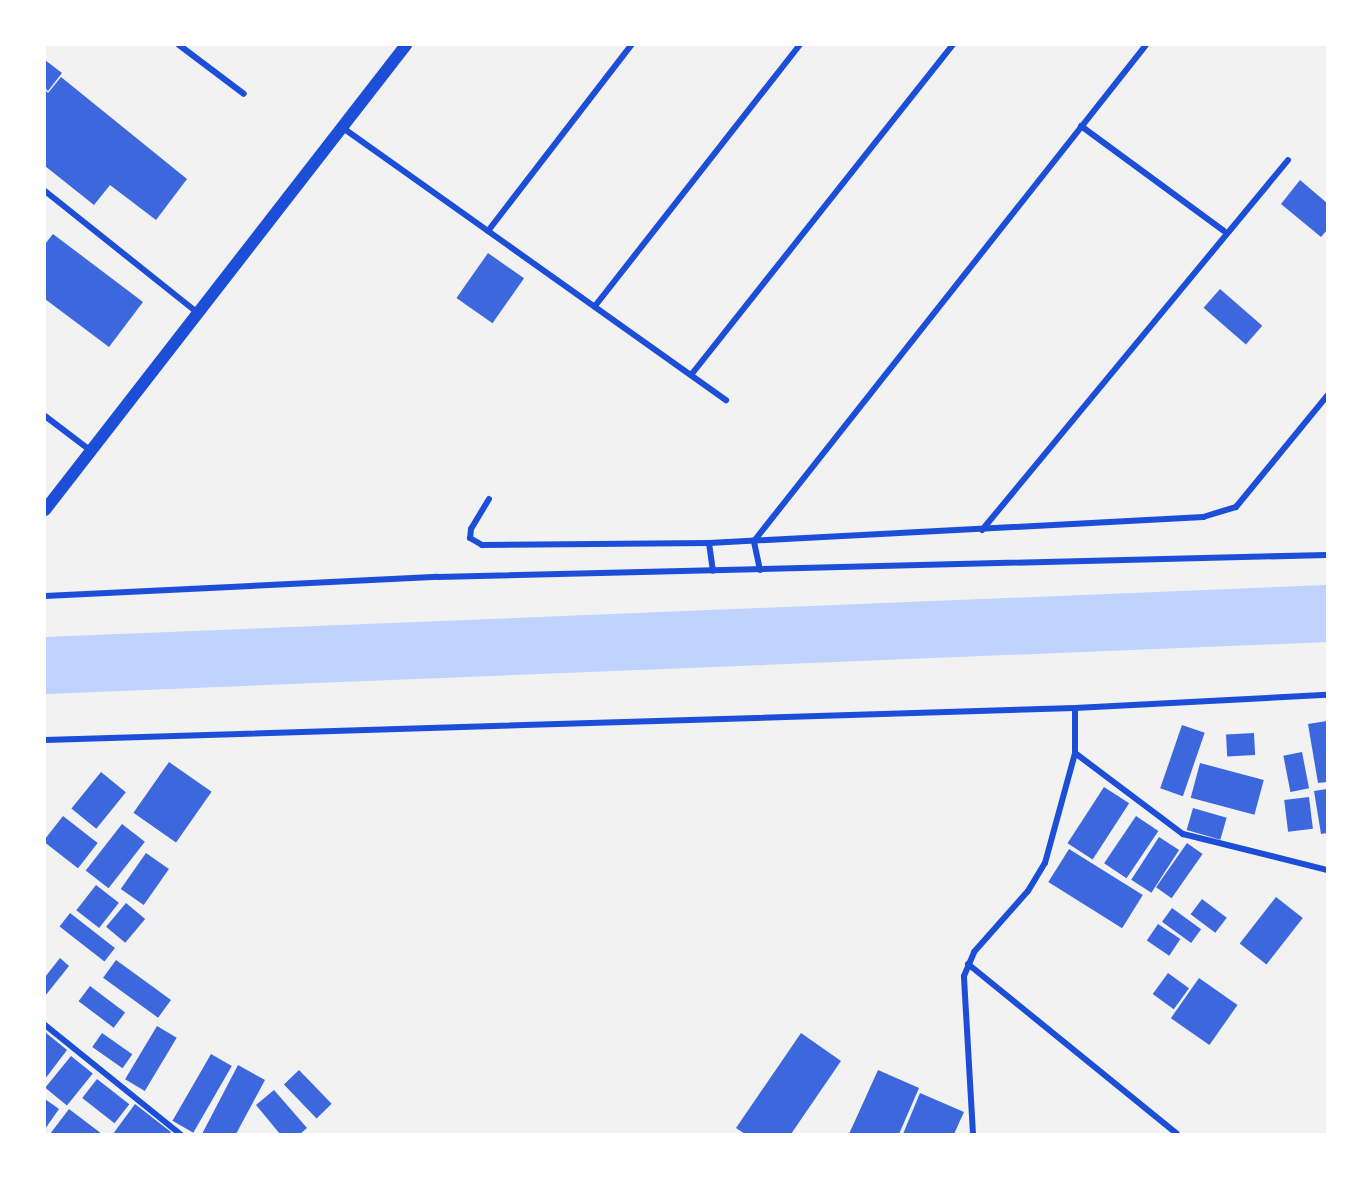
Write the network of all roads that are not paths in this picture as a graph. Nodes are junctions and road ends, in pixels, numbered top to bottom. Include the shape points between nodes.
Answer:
1 (179, 45) edge
2 (406, 45) edge
3 (631, 45) edge
4 (800, 45) edge
5 (953, 45) edge
6 (1146, 45) edge
7 (244, 94) dead end
8 (1081, 126) junction
9 (343, 128) junction
10 (1288, 160) dead end
11 (45, 190) edge
12 (488, 231) junction
13 (1224, 231) junction
14 (595, 306) junction
15 (199, 313) junction
16 (691, 375) junction
17 (1327, 396) edge
18 (726, 400) dead end
19 (45, 416) edge
20 (90, 450) junction
21 (489, 498) dead end
22 (45, 510) edge
23 (982, 530) junction
24 (754, 541) junction
25 (709, 543) junction
26 (1327, 555) edge
27 (760, 570) junction
28 (713, 571) junction
29 (45, 596) edge
30 (1327, 695) edge
31 (1075, 708) junction
32 (45, 740) edge
33 (1075, 753) junction
34 (1327, 870) edge
35 (968, 964) junction
36 (45, 1025) edge
37 (180, 1134) edge
38 (973, 1134) edge
39 (1177, 1134) edge

1 - 7 street
2 - 9 main road
3 - 12 street
4 - 14 street
5 - 16 street
6 - 8 street
8 - 13 street
8 - 24 street
9 - 12 street
9 - 15 main road
10 - 13 street
11 - 15 street
12 - 14 street
13 - 23 street
14 - 16 street
15 - 20 main road
16 - 18 street
17 - 23 street via 1251,490 1226,511 1129,523
19 - 20 street
20 - 22 main road
21 - 25 street via 471,529 470,538 482,545
23 - 24 street
24 - 25 street
24 - 27 street
25 - 28 street
26 - 27 street
27 - 28 street
28 - 29 street via 438,577
30 - 31 street
31 - 32 street
31 - 33 street
33 - 34 street via 1183,834
33 - 35 street via 1045,863
35 - 38 street via 963,1001
35 - 39 street
36 - 37 street

